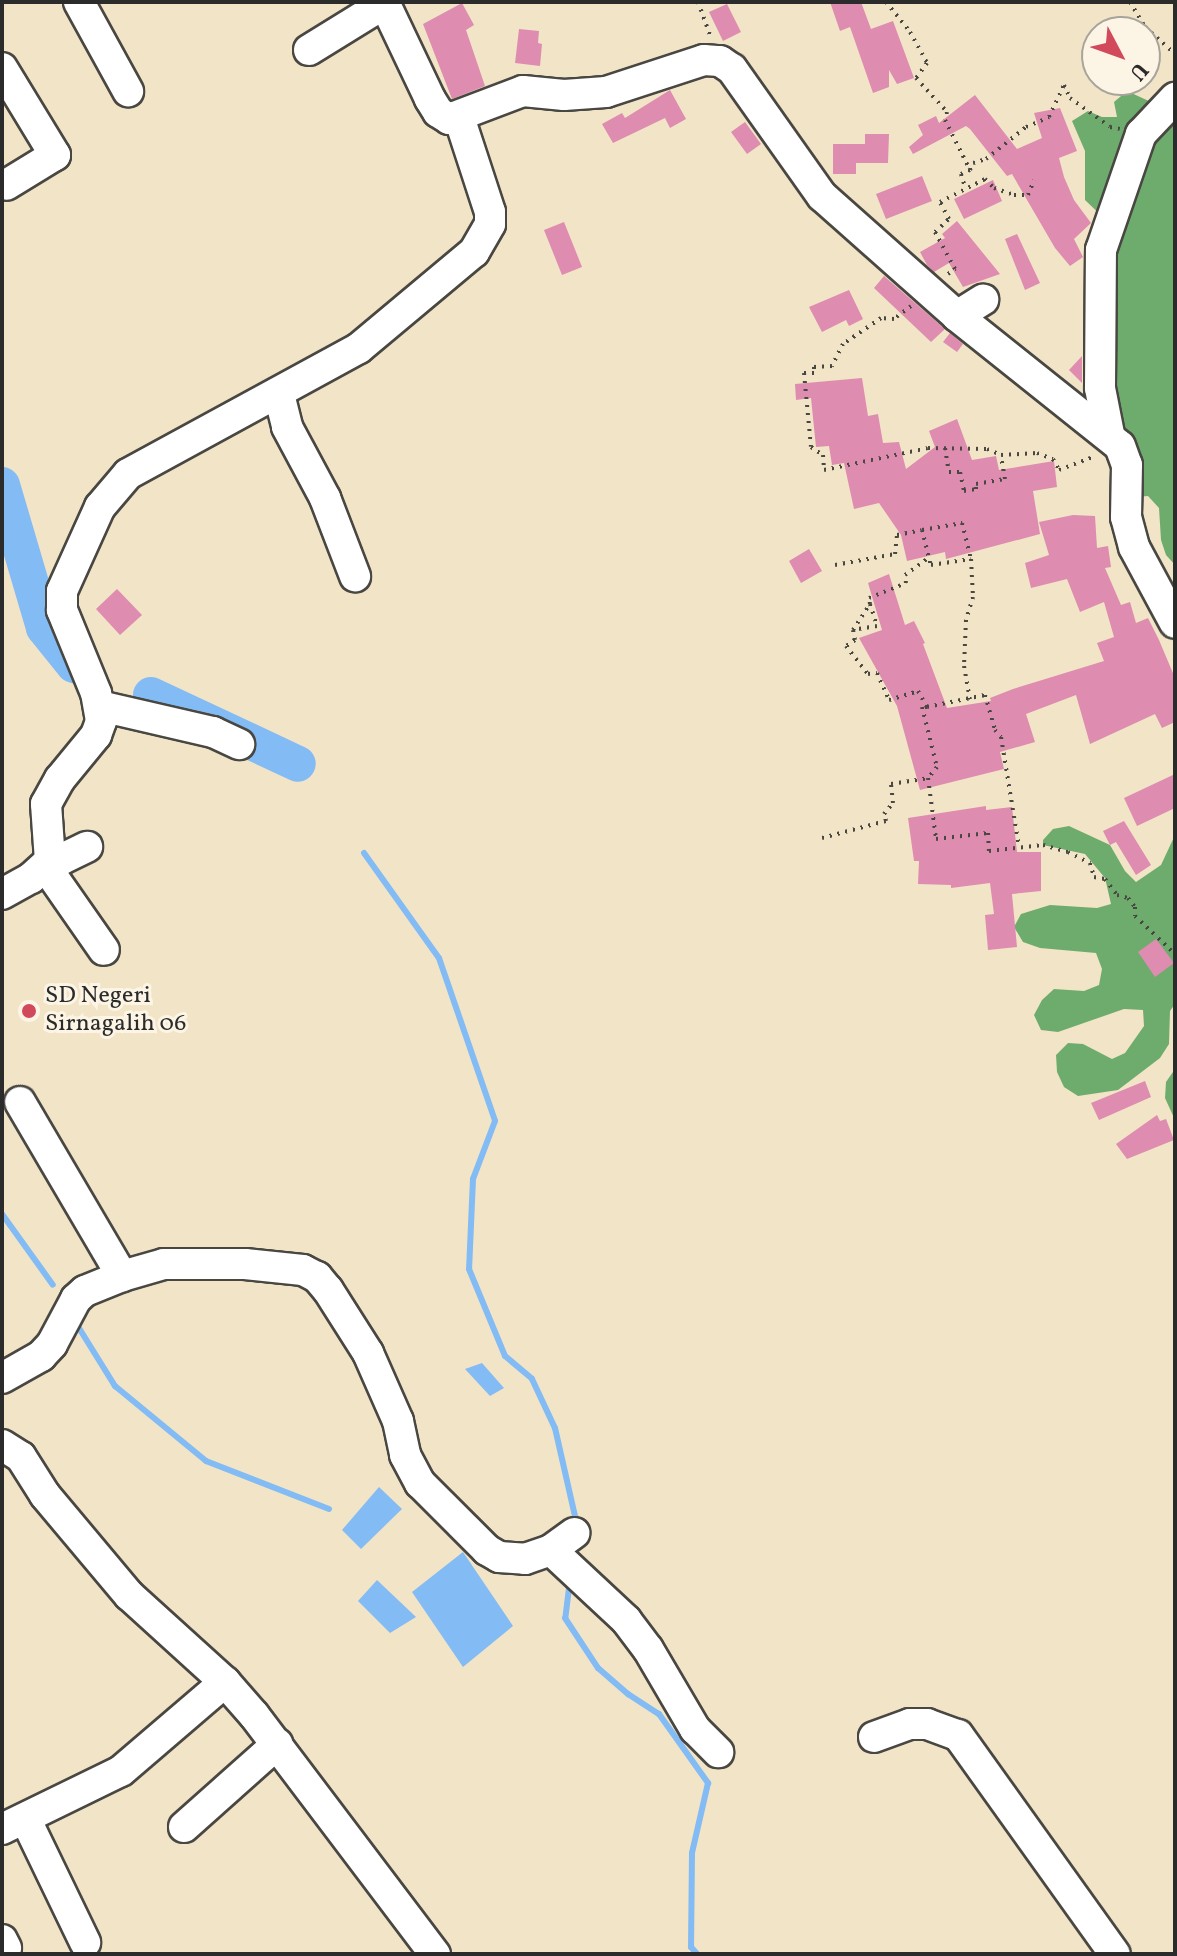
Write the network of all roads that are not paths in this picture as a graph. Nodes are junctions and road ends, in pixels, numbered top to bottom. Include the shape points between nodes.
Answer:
1 (79, 2) edge
2 (385, 3) edge
3 (309, 50) dead end
4 (2, 68) edge
5 (128, 91) dead end
6 (1175, 98) edge
7 (459, 117) junction
8 (6, 185) dead end
9 (983, 300) dead end
10 (957, 316) junction
11 (279, 394) junction
12 (1109, 434) junction
13 (355, 576) dead end
14 (1175, 623) edge
15 (100, 706) junction
16 (239, 744) dead end
17 (87, 847) dead end
18 (48, 864) junction
19 (2, 894) edge
20 (104, 950) dead end
21 (20, 1102) dead end
22 (122, 1276) junction
23 (2, 1378) edge
24 (2, 1445) edge
25 (225, 1682) junction
26 (874, 1737) dead end
27 (277, 1744) junction
28 (718, 1752) dead end
29 (14, 1824) edge
30 (184, 1827) dead end
31 (85, 1942) dead end
32 (435, 1954) edge
33 (1115, 1954) edge

1 - 5 street
2 - 3 street
2 - 7 street via 438,112 449,119
4 - 8 street via 55,155
6 - 12 street via 1141,134 1101,250 1100,388
7 - 10 street via 523,91 606,92 704,60 720,61 739,77 822,196
7 - 11 street via 487,198 490,224 484,238 461,266 386,329
9 - 10 street
10 - 12 street
11 - 13 street via 287,427 325,498
11 - 15 street via 128,474 100,507 62,591 62,610
12 - 14 street via 1127,465 1126,517 1134,547
15 - 16 street via 213,732
15 - 18 street via 96,735 46,804
17 - 18 street
18 - 19 street
18 - 20 street
21 - 22 street
22 - 23 street via 85,1291 41,1356
22 - 28 street via 164,1264 245,1264 303,1270 317,1277 368,1353 420,1483 499,1557 566,1555 626,1620 695,1729
24 - 25 street via 21,1457 45,1495 129,1595
25 - 27 street
25 - 29 street via 121,1771
26 - 33 street via 910,1724 958,1735
27 - 30 street
27 - 32 street
29 - 31 street

